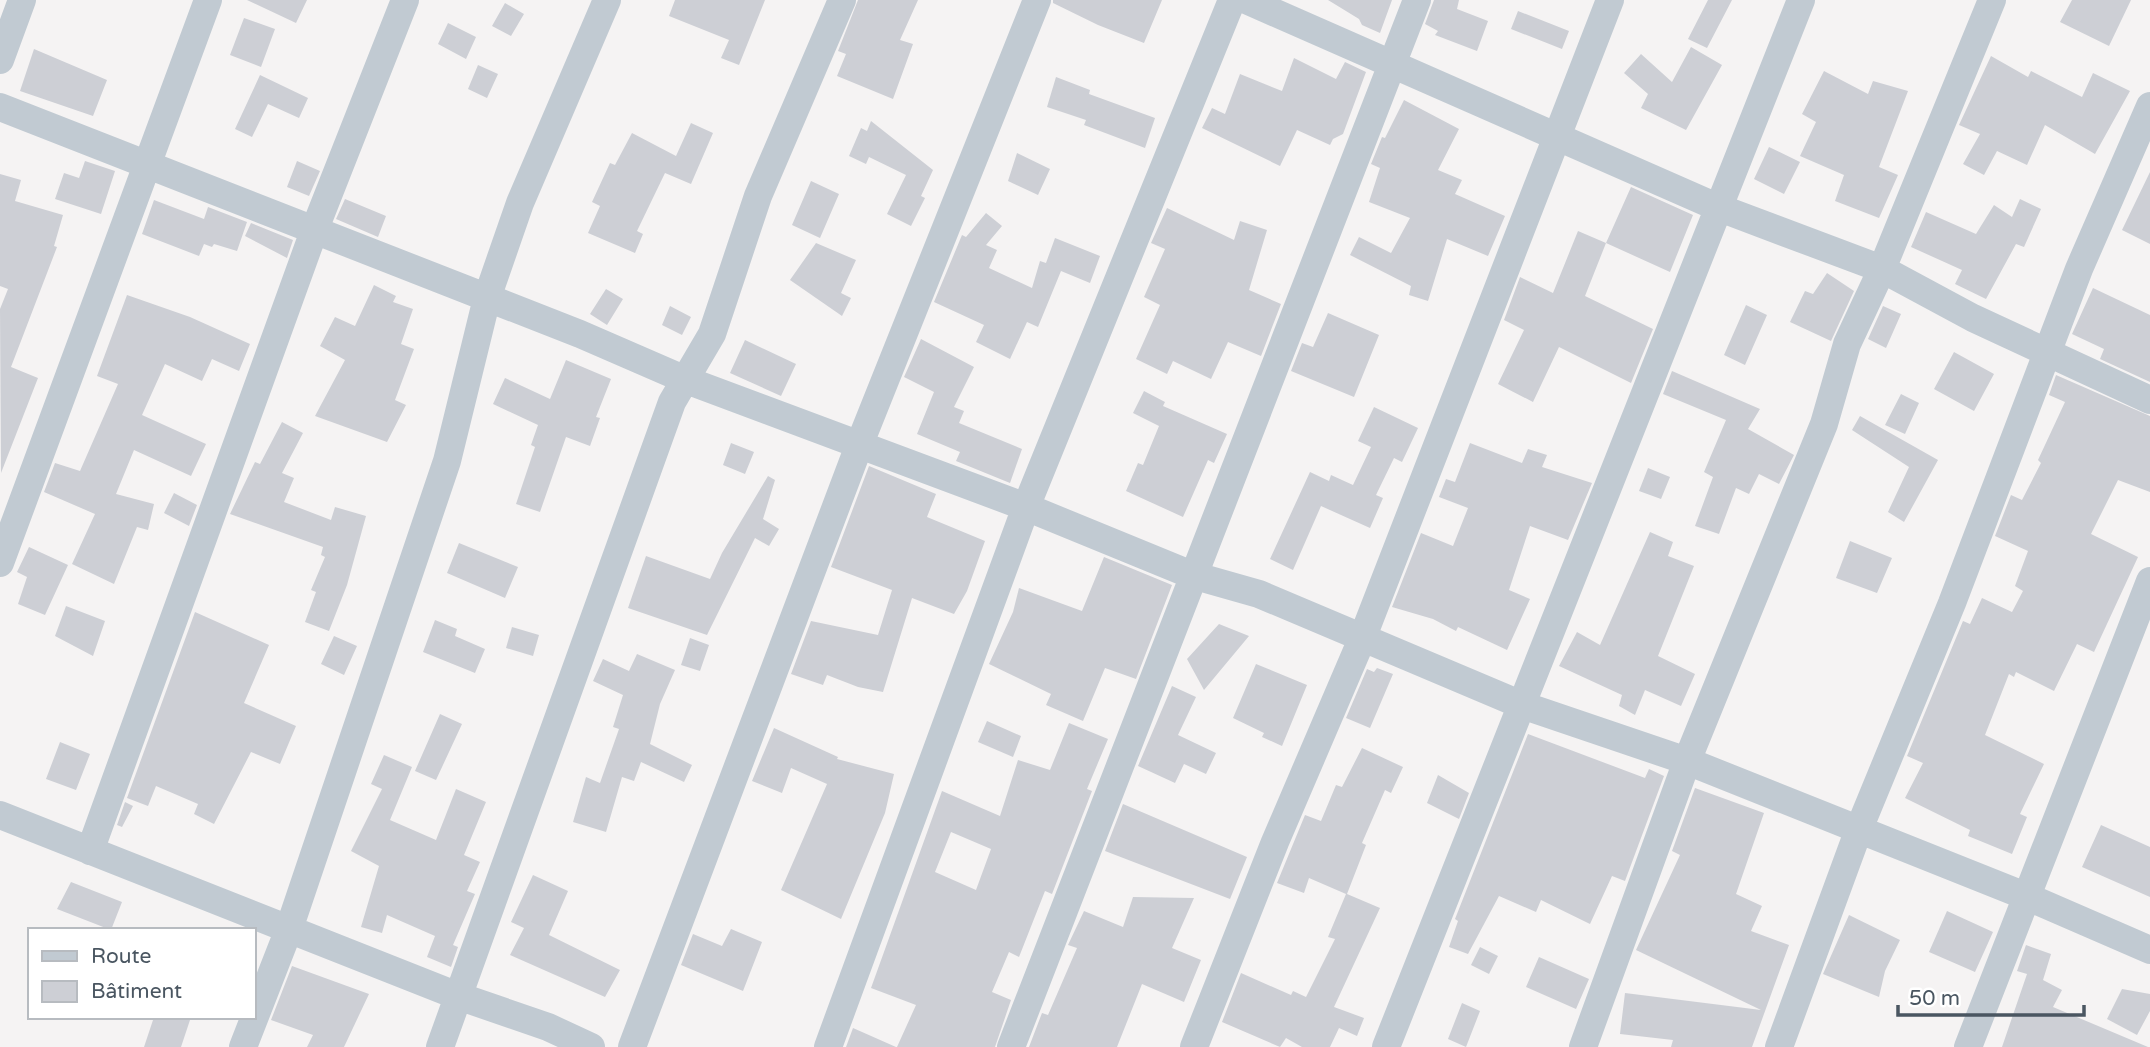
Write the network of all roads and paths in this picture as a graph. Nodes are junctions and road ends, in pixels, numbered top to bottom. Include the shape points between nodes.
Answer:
1 (22, 0) edge
2 (208, 0) edge
3 (405, 0) edge
4 (607, 0) edge
5 (842, 0) edge
6 (1037, 0) edge
7 (1232, 0) edge
8 (1246, 0) edge
9 (1417, 0) edge
10 (1610, 0) edge
11 (1801, 0) edge
12 (1992, 0) edge
13 (0, 60) edge
14 (1391, 65) junction
15 (2150, 106) edge
16 (0, 107) edge
17 (1557, 136) junction
18 (146, 165) junction
19 (1717, 207) junction
20 (314, 231) junction
21 (1882, 269) junction
22 (487, 298) junction
23 (2047, 352) junction
24 (686, 380) junction
25 (2150, 400) edge
26 (860, 443) junction
27 (1026, 507) junction
28 (0, 563) edge
29 (1192, 575) junction
30 (2150, 581) edge
31 (1362, 639) junction
32 (1521, 705) junction
33 (1687, 761) junction
34 (0, 815) edge
35 (1859, 829) junction
36 (90, 851) junction
37 (2028, 897) junction
38 (289, 929) junction
39 (2150, 950) edge
40 (458, 996) junction
41 (256, 1014) edge
42 (254, 1019) edge
43 (243, 1047) edge
44 (440, 1047) edge
45 (592, 1047) edge
46 (632, 1047) edge
47 (828, 1047) edge
48 (1011, 1047) edge
49 (1194, 1047) edge
50 (1386, 1047) edge
51 (1583, 1047) edge
52 (1779, 1047) edge
53 (1968, 1047) edge

1 - 13 street
2 - 18 street
3 - 20 street
4 - 22 street via 520,203
5 - 24 street via 758,196 712,334
6 - 26 street
7 - 27 street
8 - 14 street
9 - 14 street
10 - 17 street
11 - 19 street
12 - 21 street
14 - 17 street
14 - 29 street
15 - 23 street
16 - 18 street
17 - 19 street
17 - 31 street
18 - 20 street
18 - 28 street
19 - 21 street
19 - 32 street
20 - 22 street
20 - 36 street
21 - 23 street
21 - 33 street via 1847,344 1824,424
22 - 24 street
22 - 38 street via 447,461
23 - 25 street
23 - 35 street via 1952,603
24 - 26 street
24 - 40 street via 672,402
26 - 27 street
26 - 46 street
27 - 29 street
27 - 47 street
29 - 31 street via 1259,594
29 - 48 street
30 - 37 street
31 - 32 street
31 - 49 street
32 - 33 street
32 - 50 street
33 - 35 street
33 - 51 street
34 - 36 street
35 - 37 street
35 - 52 street
36 - 38 street
37 - 39 street
37 - 53 street
38 - 40 street
38 - 41 street
40 - 44 street
40 - 45 street
42 - 43 street

